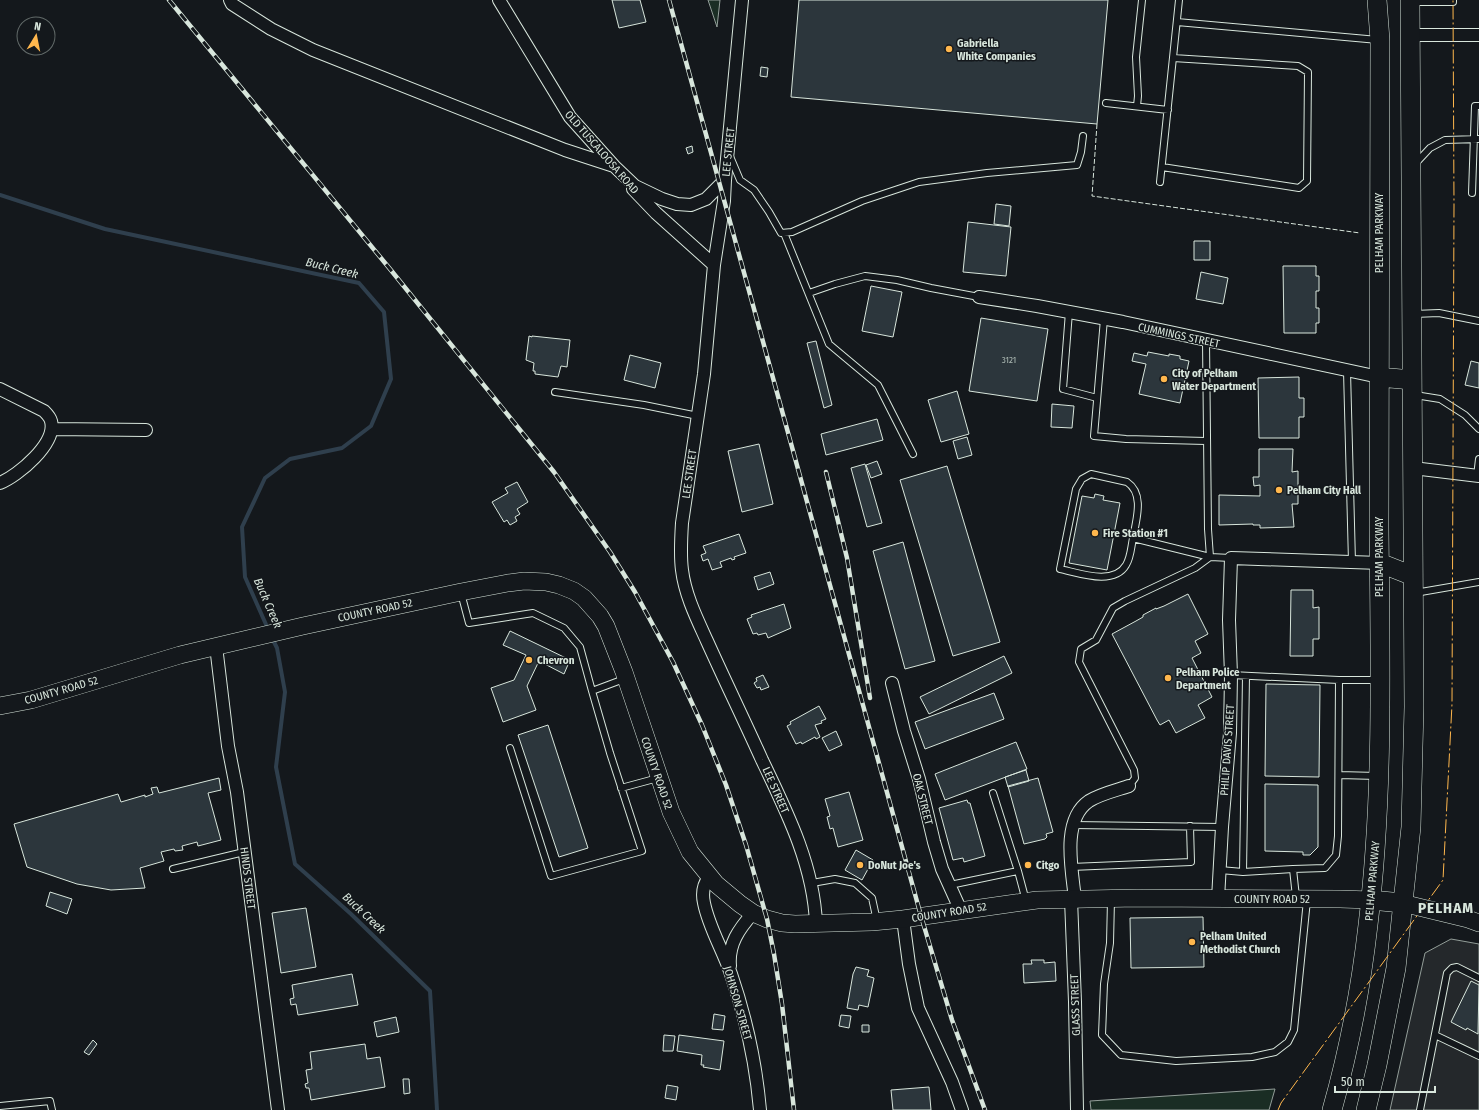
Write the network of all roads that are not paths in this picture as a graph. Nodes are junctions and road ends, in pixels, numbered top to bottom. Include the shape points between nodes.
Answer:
1 (230, 0) edge
2 (499, 0) edge
3 (742, 0) edge
4 (1142, 0) edge
5 (1179, 0) edge
6 (1377, 0) edge
7 (1453, 0) edge
8 (1410, 1) edge
9 (1177, 22) junction
10 (1410, 35) junction
11 (1479, 35) edge
12 (1380, 40) junction
13 (1173, 58) junction
14 (1106, 103) dead end
15 (1137, 106) junction
16 (1479, 106) edge
17 (1168, 110) junction
18 (1083, 136) dead end
19 (1476, 139) edge
20 (728, 150) junction
21 (614, 166) junction
22 (1162, 167) junction
23 (1410, 170) junction
24 (725, 180) junction
25 (1160, 182) dead end
26 (1472, 194) dead end
27 (784, 233) junction
28 (714, 265) junction
29 (809, 293) junction
30 (979, 297) joint
31 (1069, 312) junction
32 (1411, 314) junction
33 (1104, 319) junction
34 (1479, 321) edge
35 (1206, 341) junction
36 (1347, 371) junction
37 (1379, 377) junction
38 (1412, 388) junction
39 (0, 389) edge
40 (556, 392) dead end
41 (1097, 398) junction
42 (698, 416) junction
43 (52, 429) junction
44 (1479, 429) edge
45 (146, 430) dead end
46 (1206, 441) junction
47 (913, 454) dead end
48 (1479, 459) edge
49 (1413, 468) junction
50 (1478, 476) edge
51 (0, 483) edge
52 (1133, 538) junction
53 (1210, 557) junction
54 (1230, 558) junction
55 (1352, 562) junction
56 (1380, 563) junction
57 (1479, 582) edge
58 (1413, 584) junction
59 (461, 592) junction
60 (216, 646) junction
61 (1231, 675) junction
62 (1246, 676) junction
63 (626, 679) junction
64 (1340, 680) junction
65 (1380, 680) junction
66 (892, 683) dead end
67 (592, 691) junction
68 (0, 706) edge
69 (510, 748) dead end
70 (1339, 775) junction
71 (1379, 776) junction
72 (659, 778) junction
73 (1129, 786) joint
74 (621, 788) junction
75 (992, 793) dead end
76 (1073, 825) junction
77 (1190, 826) junction
78 (1222, 827) junction
79 (244, 852) junction
80 (1072, 867) junction
81 (172, 869) dead end
82 (1293, 869) junction
83 (1220, 870) junction
84 (1018, 871) junction
85 (1243, 872) junction
86 (709, 877) junction
87 (812, 883) junction
88 (950, 885) junction
89 (1111, 898) junction
90 (1073, 899) junction
91 (1218, 899) junction
92 (1301, 899) junction
93 (1371, 900) junction
94 (1026, 902) junction
95 (1402, 903) junction
96 (961, 911) junction
97 (753, 913) junction
98 (903, 919) junction
99 (877, 921) junction
100 (1479, 923) edge
101 (816, 924) junction
102 (731, 972) junction
103 (1479, 978) edge
104 (1435, 1034) junction
105 (1479, 1056) edge
106 (1370, 1105) edge
107 (0, 1106) edge
108 (52, 1110) edge
109 (278, 1110) edge
110 (760, 1110) edge
111 (962, 1110) edge
112 (1077, 1110) edge
113 (1332, 1110) edge
114 (1420, 1110) edge

1 - 21 street via 232,4 271,29 313,50 565,150
2 - 21 street, OLD TUSCALOOSA ROAD via 570,117
3 - 20 street, LEE STREET
4 - 15 lane via 1136,57
5 - 9 lane
6 - 12 main road, PELHAM PARKWAY
7 - 8 lane
8 - 10 main road
9 - 12 lane
9 - 13 lane
10 - 11 street
10 - 12 main road
10 - 23 main road
12 - 37 main road, PELHAM PARKWAY
13 - 17 lane
13 - 22 lane via 1298,66 1308,72 1307,181 1299,188
14 - 15 lane
15 - 17 lane
16 - 19 lane via 1475,106
17 - 22 lane
18 - 27 lane via 1078,165 919,182 862,201 792,232
19 - 23 lane via 1444,140 1430,148
19 - 26 lane
20 - 24 street, LEE STREET
20 - 27 lane via 740,180 754,190 781,233
21 - 24 street via 635,186 648,194 677,204 691,205 706,199
21 - 28 street, OLD TUSCALOOSA ROAD via 656,213
22 - 25 lane
23 - 32 main road
24 - 28 street, LEE STREET
27 - 29 lane
28 - 42 street, LEE STREET
29 - 30 lane via 865,276
29 - 47 lane via 830,344 878,385
30 - 31 street, CUMMINGS STREET
31 - 33 street, CUMMINGS STREET
31 - 41 lane via 1063,389
32 - 34 lane via 1439,313
32 - 38 main road
33 - 35 street, CUMMINGS STREET
33 - 41 lane
35 - 36 street, CUMMINGS STREET
35 - 46 lane
36 - 37 street, CUMMINGS STREET
36 - 55 lane
37 - 38 main road
37 - 56 main road, PELHAM PARKWAY
38 - 44 lane via 1440,399 1465,415
38 - 49 main road
39 - 43 street via 44,411 52,422
40 - 42 lane
41 - 46 lane via 1094,436
42 - 87 street, LEE STREET via 680,542 684,582 694,612 793,828
43 - 45 street
43 - 51 street via 46,444 34,457 19,472
46 - 53 lane
48 - 50 lane
49 - 50 street
49 - 58 main road
52 - 52 lane via 1126,566 1117,575 1104,578 1060,569 1076,489 1082,479 1091,474 1132,485 1137,493 1138,504
52 - 53 lane
53 - 54 lane
53 - 73 lane via 1195,568 1113,608 1096,640 1081,649 1079,662 1134,770 1135,778
54 - 55 street
54 - 61 street, PHILIP DAVIS STREET via 1228,620
55 - 56 street
56 - 58 main road
56 - 65 main road, PELHAM PARKWAY
57 - 58 lane
58 - 95 main road via 1414,707 1411,827
59 - 60 street, COUNTY ROAD 52
59 - 63 street, COUNTY ROAD 52 via 524,581 559,585 574,591 600,616 611,637
59 - 67 lane via 469,623 533,613 564,628 580,647
60 - 68 street, COUNTY ROAD 52 via 31,700
60 - 79 street, HINDS STREET
61 - 62 lane
61 - 78 street, PHILIP DAVIS STREET via 1230,733
62 - 64 lane
62 - 85 lane
63 - 67 lane
63 - 72 street, COUNTY ROAD 52
64 - 65 lane
64 - 70 lane
65 - 71 main road, PELHAM PARKWAY
66 - 88 street, OAK STREET via 934,842
67 - 74 lane
69 - 74 lane via 551,876 642,851
70 - 71 lane
70 - 82 lane via 1336,855 1325,868
71 - 93 main road, PELHAM PARKWAY
72 - 74 lane
72 - 86 street, COUNTY ROAD 52 via 683,841
73 - 76 street via 1091,800 1079,811
75 - 84 lane
76 - 77 lane
76 - 80 street, GLASS STREET
77 - 78 lane
77 - 80 lane via 1191,862
78 - 83 street, PHILIP DAVIS STREET
79 - 81 lane
79 - 109 street, HINDS STREET
80 - 90 street, GLASS STREET
82 - 85 lane
82 - 92 lane
83 - 85 lane
83 - 91 street, PHILIP DAVIS STREET
84 - 88 lane
84 - 94 lane
86 - 97 street, COUNTY ROAD 52
86 - 102 street, JOHNSON STREET via 704,888 704,903 709,922
87 - 99 lane via 835,879 855,883 872,898
87 - 101 street, LEE STREET
88 - 96 street, OAK STREET
89 - 90 street, COUNTY ROAD 52
89 - 91 street, COUNTY ROAD 52
89 - 92 lane via 1102,1035 1120,1055 1176,1061 1252,1057 1275,1052 1288,1042 1294,1030
90 - 94 street, COUNTY ROAD 52
90 - 112 street, GLASS STREET
91 - 92 street, COUNTY ROAD 52
92 - 93 street, COUNTY ROAD 52
93 - 95 main road
93 - 113 main road, PELHAM PARKWAY via 1360,986
94 - 96 street, COUNTY ROAD 52
95 - 100 street
95 - 106 main road via 1391,993
96 - 98 street, COUNTY ROAD 52
97 - 101 street, COUNTY ROAD 52 via 782,923
97 - 102 street via 734,938 730,951
98 - 99 street, COUNTY ROAD 52
98 - 111 street via 918,1008
99 - 101 street, COUNTY ROAD 52
102 - 110 street, JOHNSON STREET via 752,1053
103 - 104 lane via 1457,967 1447,973
104 - 105 lane
104 - 114 lane
107 - 108 lane via 50,1101

